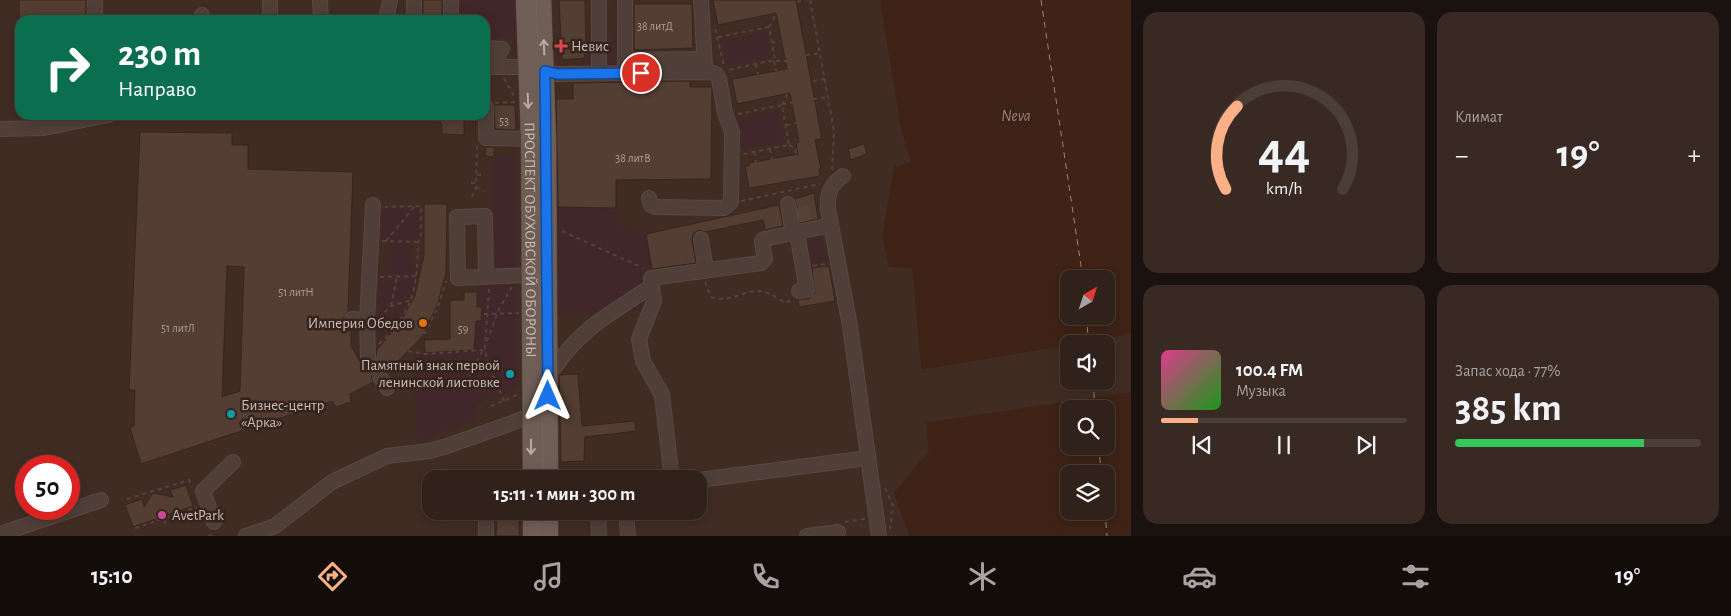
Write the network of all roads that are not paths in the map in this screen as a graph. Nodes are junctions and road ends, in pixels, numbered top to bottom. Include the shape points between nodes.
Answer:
1 (95, 0) edge
2 (270, 0) edge
3 (320, 0) edge
4 (390, 0) edge
5 (405, 0) edge
6 (414, 0) edge
7 (451, 0) edge
8 (525, 0) edge
9 (542, 0) edge
10 (599, 0) edge
11 (625, 0) edge
12 (701, 0) edge
13 (95, 15) edge
14 (270, 15) edge
15 (321, 15) edge
16 (387, 15) edge
17 (405, 15) edge
18 (414, 15) edge
19 (452, 15) edge
20 (492, 57) edge
21 (625, 66) junction
22 (705, 66) junction
23 (526, 67) junction
24 (545, 71) junction
25 (599, 74) junction
26 (83, 120) edge
27 (486, 120) edge
28 (0, 129) edge
29 (530, 139) junction
30 (837, 176) road end
31 (649, 198) dead end
32 (373, 206) road end
33 (792, 213) dead end
34 (831, 225) junction
35 (795, 233) junction
36 (701, 239) dead end
37 (702, 270) junction
38 (533, 275) junction
39 (487, 277) junction
40 (652, 282) junction
41 (799, 291) road end
42 (371, 316) junction
43 (352, 319) dead end
44 (368, 357) tunnel mouth
45 (548, 367) junction
46 (539, 413) junction
47 (868, 458) junction
48 (233, 462) dead end
49 (533, 470) edge
50 (548, 470) edge
51 (671, 470) edge
52 (707, 479) edge
53 (101, 500) dead end
54 (486, 520) edge
55 (532, 520) edge
56 (549, 520) edge
57 (598, 520) edge
58 (627, 520) edge
59 (214, 522) dead end
60 (833, 533) road end
61 (0, 534) edge
62 (884, 535) edge
63 (246, 536) edge
64 (486, 536) edge
65 (532, 536) edge
66 (549, 536) edge
67 (599, 536) edge
68 (628, 536) edge
69 (807, 536) edge

1 - 13 street
2 - 14 street
3 - 15 street
4 - 16 street
5 - 17 street
6 - 18 street
7 - 19 street
8 - 23 main road, ПРОСПЕКТ ОБУХОВСКОЙ ОБОРОНЫ
24 -> 9 main road, ПРОСПЕКТ ОБУХОВСКОЙ ОБОРОНЫ
10 - 25 street
11 - 21 street
12 - 22 street
20 - 23 street
21 - 22 street
21 - 25 street
22 - 31 street via 716,74 732,132 731,202 724,208 655,207
23 - 24 street
23 -> 29 main road, ПРОСПЕКТ ОБУХОВСКОЙ ОБОРОНЫ
24 - 25 street
24 - 38 main road, ПРОСПЕКТ ОБУХОВСКОЙ ОБОРОНЫ
26 - 28 street via 44,128
27 - 29 street via 482,141
29 - 38 main road, ПРОСПЕКТ ОБУХОВСКОЙ ОБОРОНЫ
30 - 34 street via 822,210
32 - 42 street
33 - 35 street
34 - 35 street
34 - 47 street
35 - 37 street via 762,242 765,259 761,263
35 - 41 street via 807,290
36 - 37 street
37 - 40 street
38 - 39 street
38 - 45 main road, ПРОСПЕКТ ОБУХОВСКОЙ ОБОРОНЫ
38 - 46 main road, ПРОСПЕКТ ОБУХОВСКОЙ ОБОРОНЫ
39 - 39 street via 458,278 458,217 485,216
40 - 45 street via 588,328 572,343 555,367
40 - 51 street via 654,301 639,339 643,361 662,395
42 - 43 street
42 - 44 street
45 - 46 main road, ПРОСПЕКТ ОБУХОВСКОЙ ОБОРОНЫ
46 -> 49 main road, ПРОСПЕКТ ОБУХОВСКОЙ ОБОРОНЫ
46 - 50 main road, ПРОСПЕКТ ОБУХОВСКОЙ ОБОРОНЫ
46 - 63 street via 447,446 411,448 363,466 306,500 275,526
47 - 52 street
47 - 62 street via 877,517
48 - 59 street via 203,490
53 - 61 street
54 - 64 street
55 - 65 main road
56 - 66 main road
57 - 67 street
58 - 68 street
60 - 69 street

